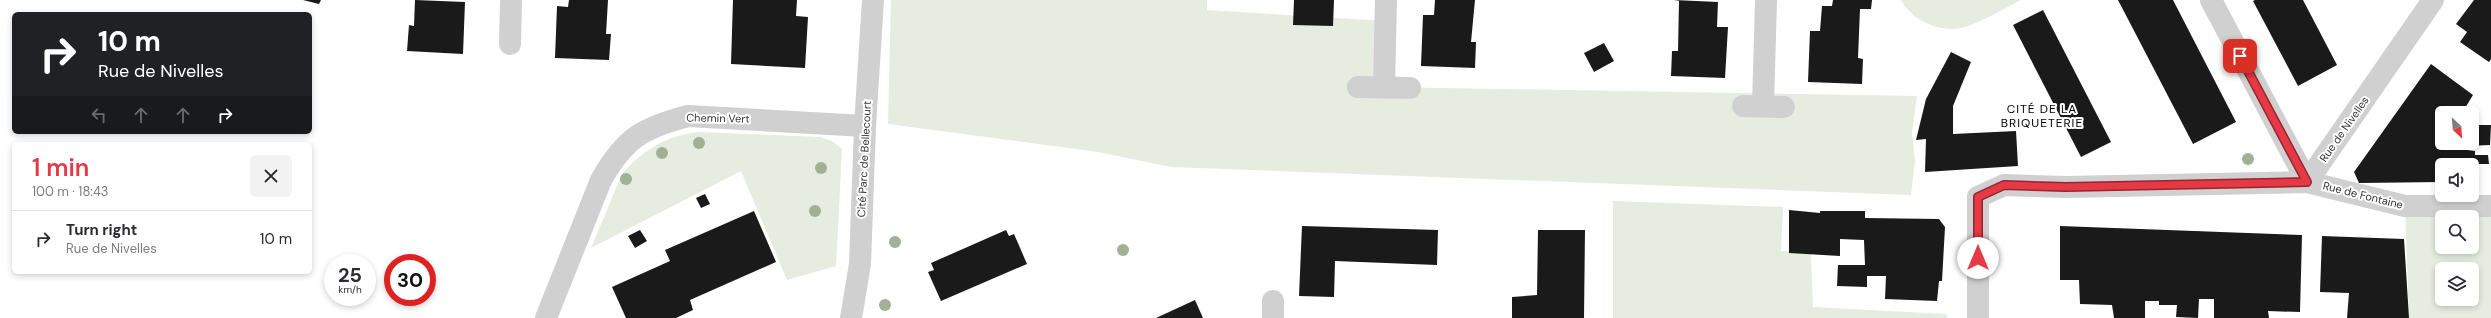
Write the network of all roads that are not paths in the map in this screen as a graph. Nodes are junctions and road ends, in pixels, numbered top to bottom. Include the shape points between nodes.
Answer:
1 (511, 0) edge
2 (873, 0) edge
3 (1386, 0) edge
4 (1766, 0) edge
5 (2211, 0) edge
6 (2433, 0) edge
7 (510, 44) dead end
8 (1358, 87) dead end
9 (1384, 87) junction
10 (1410, 88) dead end
11 (1784, 106) dead end
12 (865, 126) junction
13 (2307, 182) junction
14 (2491, 206) edge
15 (546, 318) edge
16 (851, 318) edge
17 (1978, 318) edge

1 - 7 street
2 - 12 street, Cité Parc de Bellecourt
3 - 9 street
4 - 11 street via 1753,106
5 - 13 street
6 - 13 street, Rue de Nivelles
8 - 9 street
9 - 10 street
12 - 15 street, Chemin Vert via 688,116 662,123 633,137 611,162 601,180
12 - 16 street, Cité Parc de Bellecourt via 860,264
13 - 14 street, Rue de Fontaine via 2405,206
13 - 17 street via 2066,187 2004,185 1988,191 1978,197

